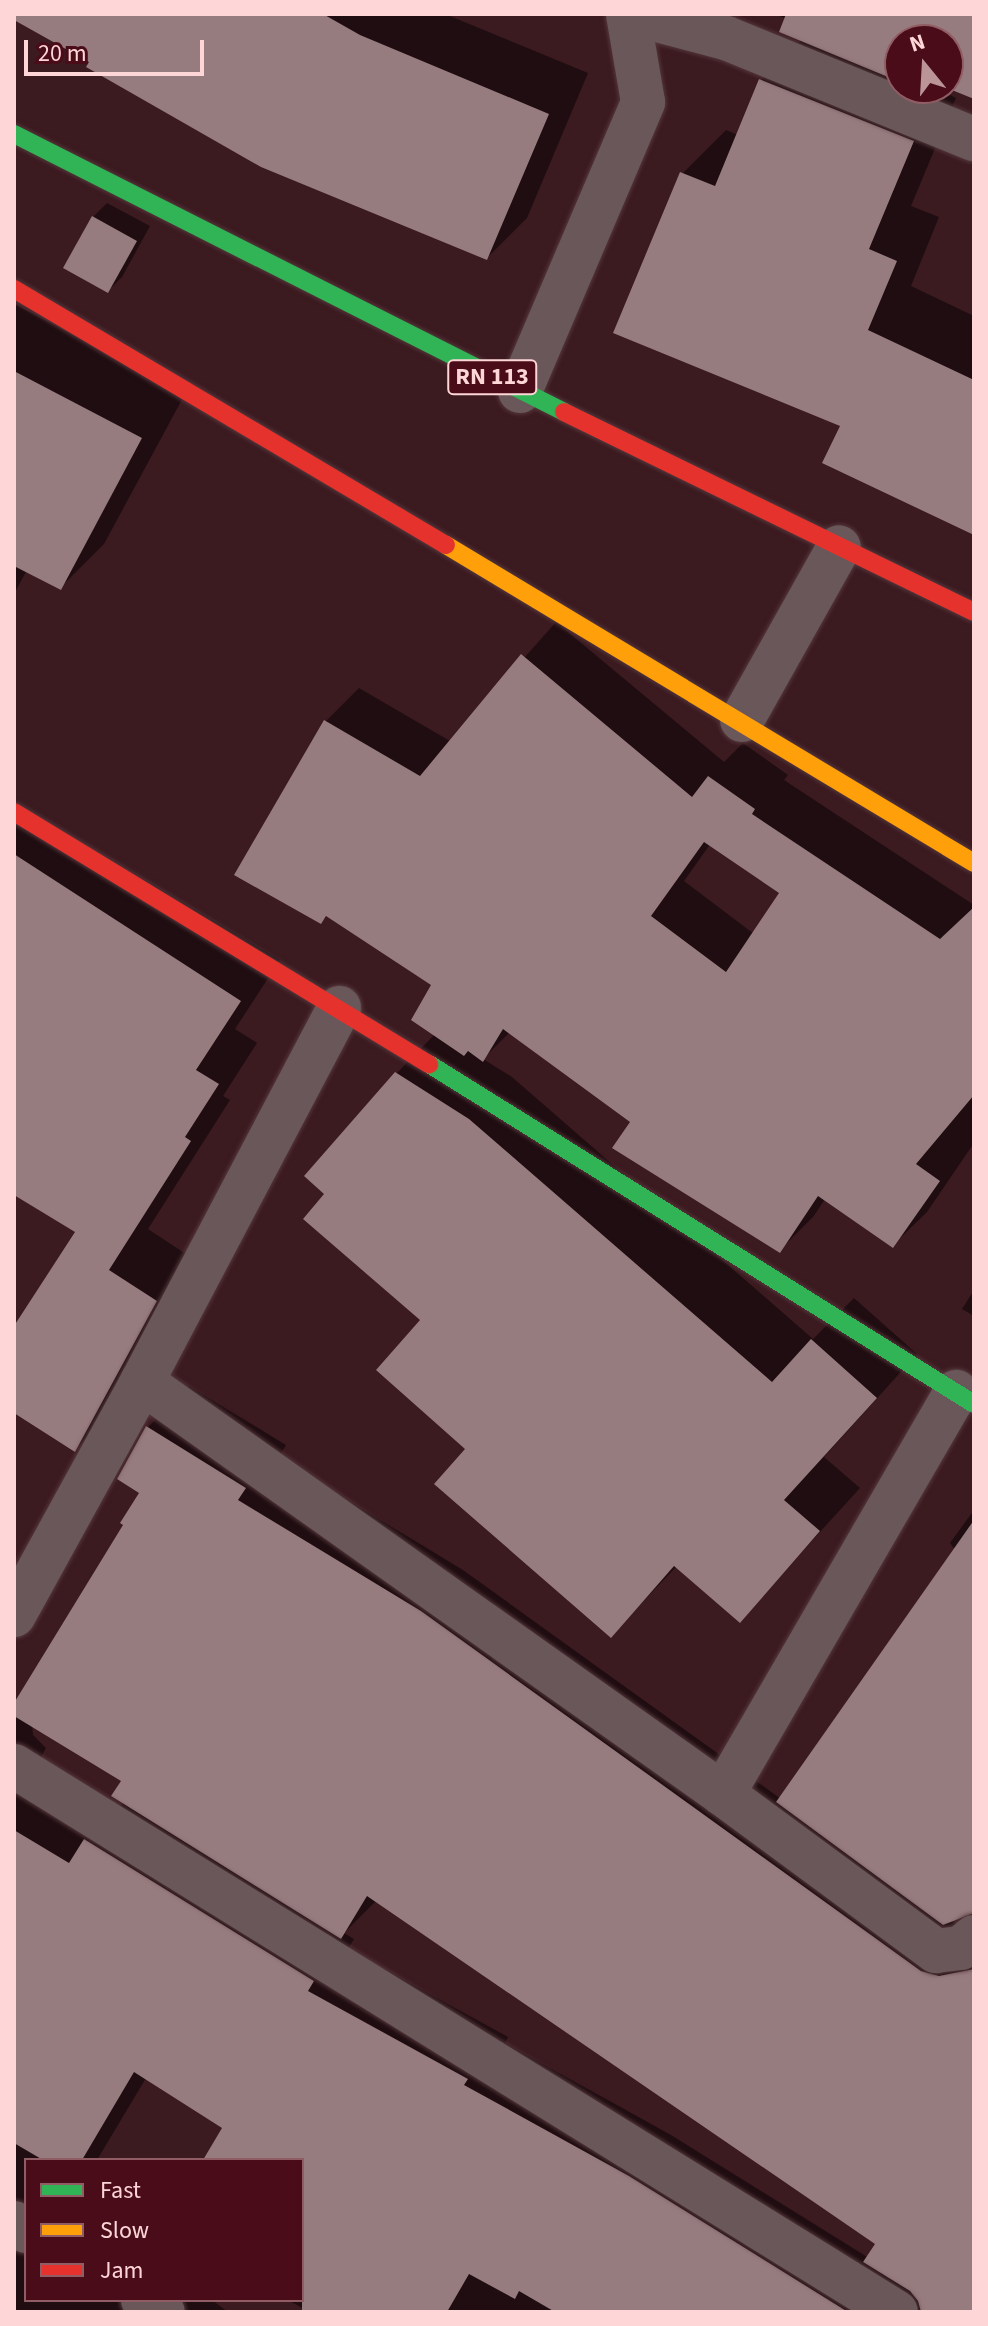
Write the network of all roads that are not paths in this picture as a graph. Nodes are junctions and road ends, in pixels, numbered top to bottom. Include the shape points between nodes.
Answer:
1 (628, 14) edge
2 (635, 14) edge
3 (14, 134) edge
4 (974, 139) edge
5 (14, 289) edge
6 (520, 391) junction
7 (839, 547) junction
8 (974, 612) edge
9 (742, 720) junction
10 (14, 812) edge
11 (974, 863) edge
12 (339, 1008) junction
13 (142, 1382) junction
14 (965, 1398) edge
15 (14, 1615) edge
16 (14, 1766) edge
17 (723, 1794) junction
18 (974, 1937) edge
19 (896, 2312) edge

1 - 6 street via 643,102
2 - 4 street via 726,38
3 - 6 street, RN 113
5 - 9 street
6 - 7 street, RN 113
7 - 8 street, RN 113
7 - 9 street
9 - 11 street
10 - 12 street
12 - 13 street
12 - 14 street
13 - 15 street
13 - 17 street
14 - 17 street
16 - 19 street
17 - 18 street via 936,1951 961,1948

